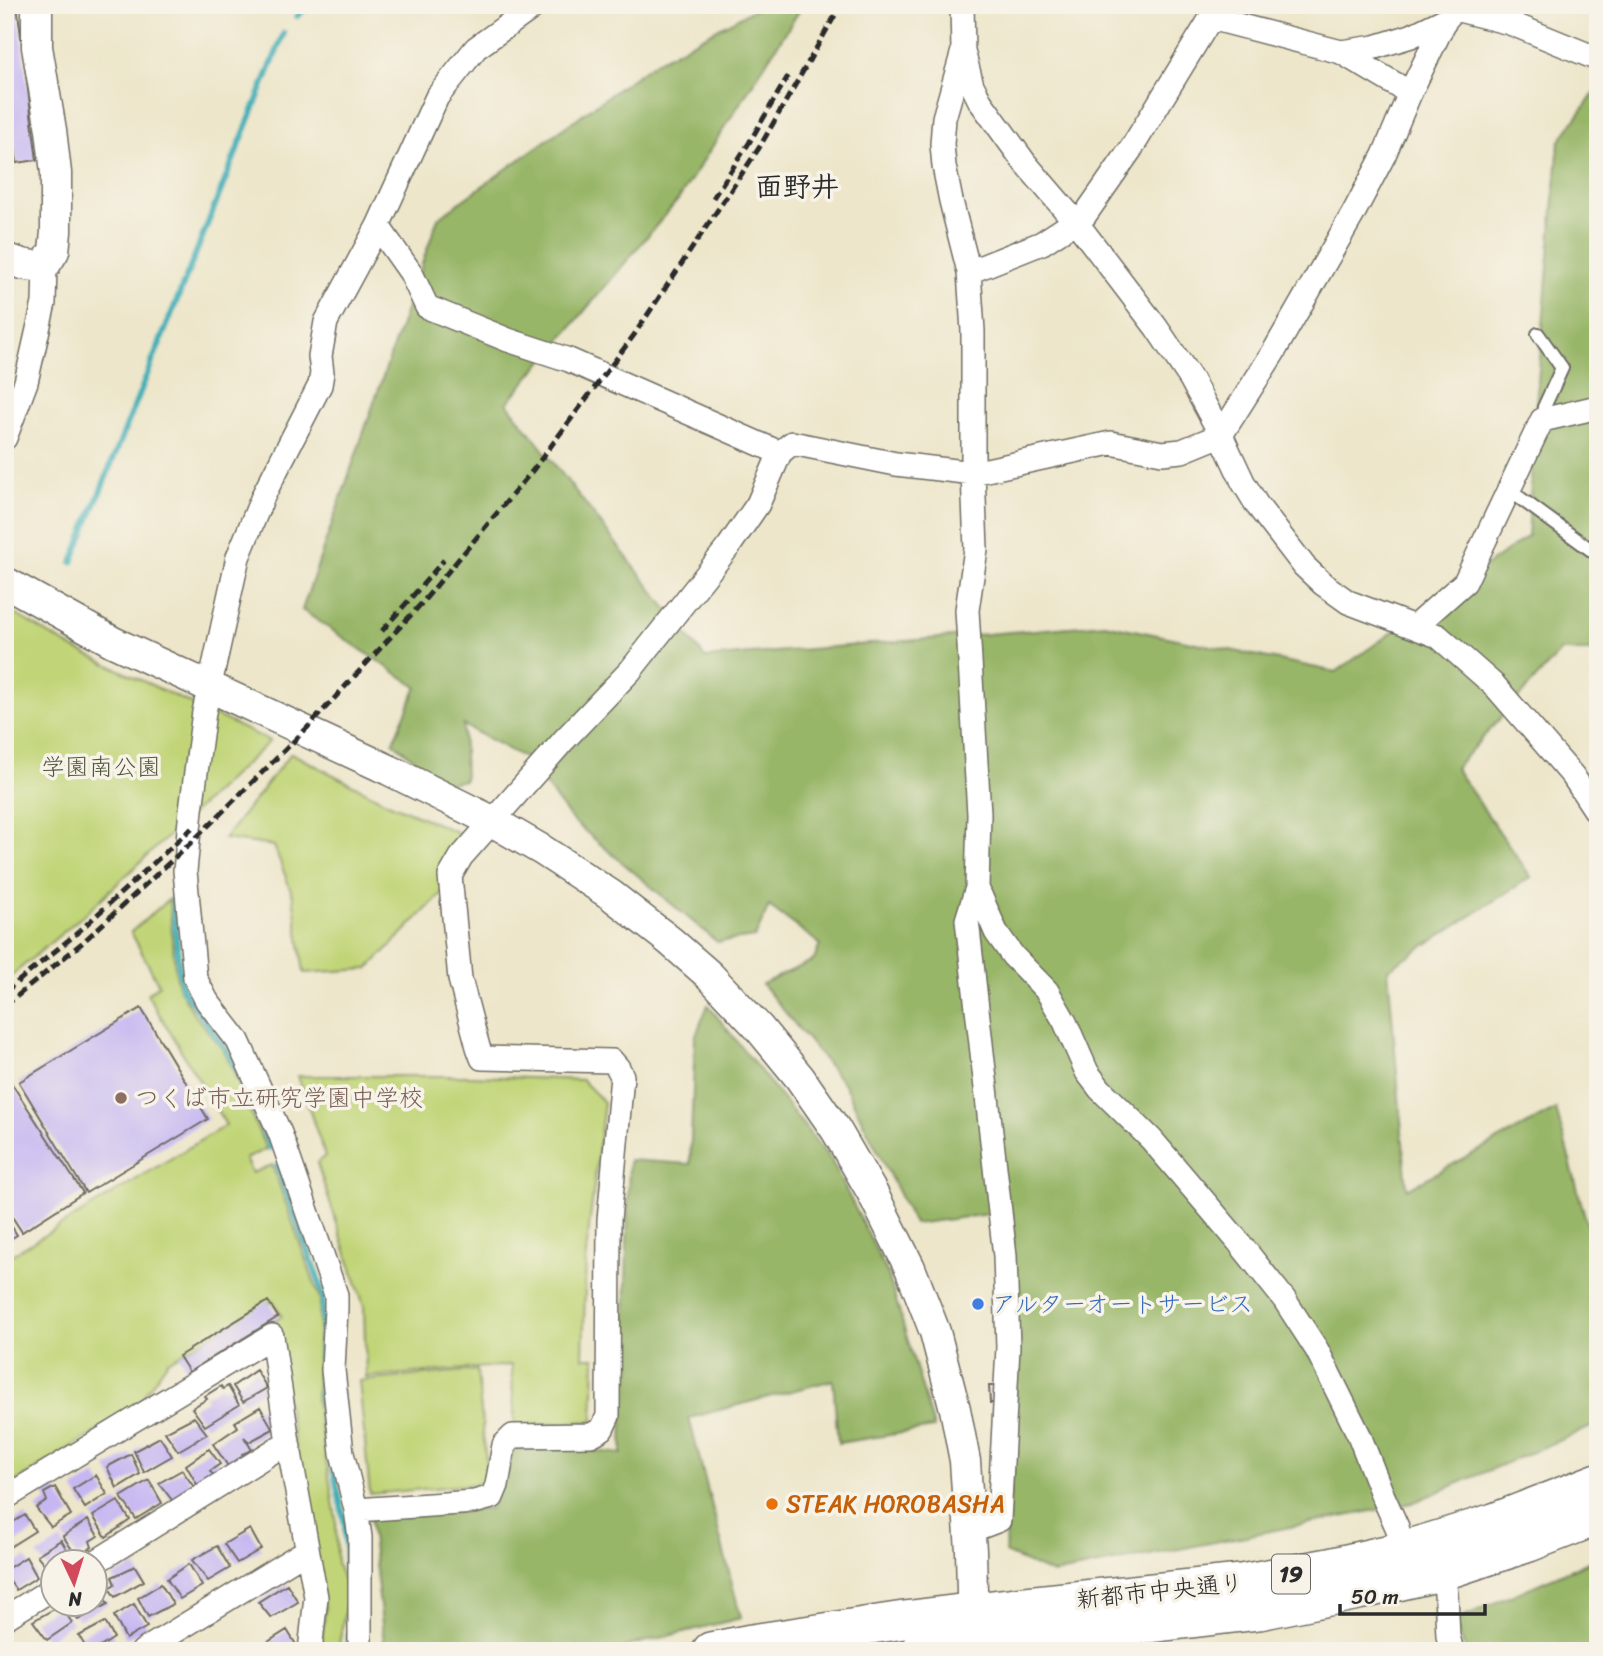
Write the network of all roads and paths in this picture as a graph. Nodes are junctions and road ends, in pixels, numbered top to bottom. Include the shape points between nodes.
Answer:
1 (37, 5) edge
2 (536, 5) edge
3 (962, 5) edge
4 (1446, 19) junction
5 (963, 51) junction
6 (1341, 52) junction
7 (1598, 59) edge
8 (1410, 93) junction
9 (1076, 222) junction
10 (378, 226) junction
11 (5, 258) edge
12 (45, 265) junction
13 (969, 272) junction
14 (1538, 334) dead end
15 (1598, 407) edge
16 (1542, 420) junction
17 (1221, 435) junction
18 (5, 438) edge
19 (780, 453) junction
20 (973, 473) junction
21 (1509, 490) junction
22 (1598, 555) edge
23 (5, 582) edge
24 (1414, 627) junction
25 (209, 686) junction
26 (1598, 814) edge
27 (492, 821) junction
28 (977, 888) junction
29 (288, 1442) junction
30 (1598, 1482) edge
31 (5, 1498) edge
32 (356, 1510) junction
33 (1598, 1516) edge
34 (970, 1531) junction
35 (306, 1550) junction
36 (1404, 1550) junction
37 (108, 1554) edge
38 (1441, 1572) junction
39 (38, 1598) edge
40 (5, 1618) edge
41 (973, 1635) edge
42 (143, 1651) edge
43 (310, 1651) edge
44 (360, 1651) edge
45 (711, 1651) edge
46 (919, 1651) edge
47 (1452, 1651) edge

1 - 12 street via 37,47 56,173 54,251
2 - 10 street via 476,48 437,97
3 - 5 street
4 - 6 street via 1411,36
4 - 7 street via 1455,9 1510,23
4 - 8 street
5 - 9 street via 979,101
5 - 13 street via 944,118 942,144
6 - 8 street
6 - 9 street via 1211,18 1131,149
8 - 17 street via 1353,214
9 - 13 street via 1042,243
9 - 17 street via 1156,327
10 - 19 street via 411,273 426,307 569,360
10 - 25 street via 326,322 320,385 237,557
11 - 12 street via 23,265
12 - 18 street via 44,303 26,382
13 - 20 street
14 - 16 lane via 1562,368
15 - 16 street
16 - 21 street
17 - 20 street via 1182,451 1162,453 1111,443
17 - 24 street via 1256,505 1304,566 1348,602
19 - 20 street via 792,443 896,464
19 - 27 street via 758,504 720,556 630,671
20 - 28 street via 976,549 967,610 979,814
21 - 22 lane
21 - 24 street via 1465,582
23 - 25 street via 113,642
24 - 26 street via 1438,636 1495,686 1573,776
25 - 27 street
25 - 32 street via 185,871 195,978 238,1041 280,1133 336,1295 335,1403
27 - 32 street via 450,876 460,979 482,1058 612,1061 622,1076 609,1220 608,1416 602,1429 591,1435 513,1436 503,1445 492,1497
27 - 34 street via 611,895 709,975 800,1078 836,1130 910,1268 935,1332 965,1461
28 - 34 street via 967,920 1005,1256 1008,1347 999,1520
28 - 36 street via 996,932 1047,991 1087,1072 1237,1240 1311,1340 1359,1435
29 - 31 street via 272,1336
29 - 35 street
29 - 37 street
30 - 36 main road, 新都市中央通り / 19
32 - 44 street
33 - 38 main road, 新都市中央通り / 19
34 - 41 street
35 - 42 street
35 - 43 street via 316,1597
36 - 41 main road, 新都市中央通り / 19
38 - 41 main road, 新都市中央通り / 19 via 1259,1611
38 - 47 street
39 - 40 street
41 - 45 main road, 新都市中央通り / 19 via 805,1634
41 - 46 main road, 新都市中央通り / 19

